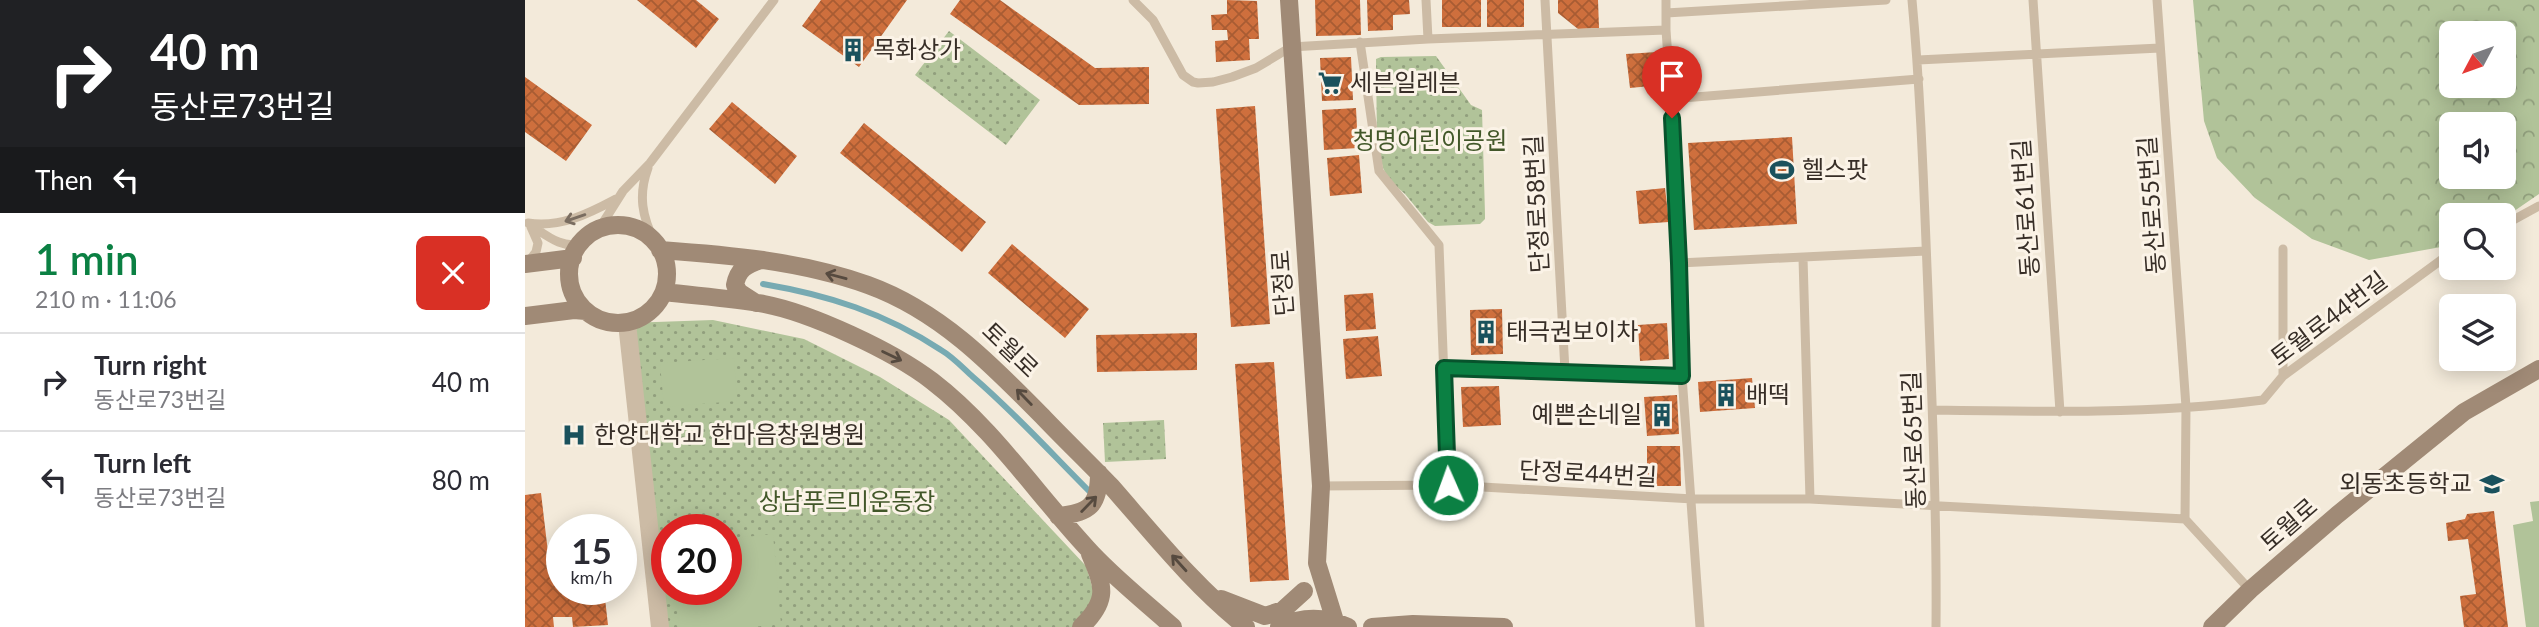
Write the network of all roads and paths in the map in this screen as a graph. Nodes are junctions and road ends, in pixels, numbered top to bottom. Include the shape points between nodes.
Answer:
1 (774, 0) edge
2 (1133, 0) edge
3 (1289, 0) edge
4 (1426, 0) edge
5 (1545, 0) edge
6 (1666, 0) edge
7 (1886, 0) edge
8 (1912, 0) edge
9 (2033, 0) edge
10 (2157, 0) edge
11 (1666, 13) junction
12 (1665, 30) junction
13 (1547, 36) junction
14 (1428, 39) junction
15 (1360, 43) junction
16 (1291, 47) junction
17 (2160, 48) junction
18 (2035, 56) junction
19 (1918, 60) junction
20 (1919, 79) junction
21 (1670, 99) junction
22 (650, 163) junction
23 (618, 198) junction
24 (2539, 206) edge
25 (2516, 218) edge
26 (526, 222) edge
27 (600, 229) junction
28 (657, 246) junction
29 (2283, 249) dead end
30 (577, 250) junction
31 (1926, 251) junction
32 (1803, 258) junction
33 (765, 259) junction
34 (2439, 262) edge
35 (1679, 263) junction
36 (525, 264) edge
37 (664, 292) junction
38 (757, 303) junction
39 (586, 311) junction
40 (525, 316) edge
41 (627, 323) junction
42 (1444, 368) junction
43 (2539, 369) edge
44 (1565, 371) junction
45 (1682, 376) junction
46 (2283, 376) junction
47 (2186, 407) junction
48 (1933, 410) junction
49 (2060, 412) junction
50 (1098, 473) junction
51 (1448, 485) junction
52 (1321, 486) junction
53 (1693, 499) junction
54 (1810, 499) junction
55 (1936, 505) junction
56 (1058, 516) junction
57 (2185, 519) junction
58 (1089, 551) junction
59 (1317, 563) junction
60 (2250, 590) junction
61 (1204, 591) junction
62 (1304, 591) junction
63 (1339, 621) edge
64 (1285, 624) edge
65 (660, 627) edge
66 (1081, 627) edge
67 (1173, 627) edge
68 (1246, 627) edge
69 (1370, 627) edge
70 (1504, 627) edge
71 (1700, 627) edge
72 (1935, 627) edge
73 (2212, 627) edge

1 - 22 lane
2 - 16 lane via 1153,20 1179,70 1193,82 1232,77
3 - 16 street, 단정로
4 - 14 lane
5 - 13 lane, 단정로58번길
6 - 11 lane
7 - 11 lane
8 - 19 lane, 동산로65번길
9 - 18 lane, 동산로61번길
10 - 17 lane, 동산로55번길
11 - 12 lane
12 - 13 lane
12 - 21 lane
13 - 14 lane
13 - 44 lane, 단정로58번길
14 - 15 lane
15 - 16 lane
15 - 42 lane via 1379,172 1439,245
16 - 52 street, 단정로
17 - 18 lane
17 - 47 lane, 동산로55번길
18 - 19 lane
18 - 49 lane, 동산로61번길
19 - 20 lane, 동산로65번길
20 - 21 lane
20 - 31 lane, 동산로65번길
21 - 35 lane
22 - 23 lane
22 - 28 lane via 641,196
23 -> 26 lane via 570,221 545,226
23 - 27 lane
24 - 25 lane
26 - 30 lane
26 - 36 lane via 538,243
27 - 28 street via 630,227
27 - 30 street
28 - 33 street, 토월로
28 - 37 street via 667,269
29 - 46 lane
30 - 36 street
30 - 39 street via 570,281 574,296
31 - 32 lane
31 - 48 lane, 동산로65번길
32 - 35 lane
32 - 54 lane
33 - 38 street via 737,275 740,292
50 -> 33 street, 토월로 via 988,360 937,320 869,285
34 - 46 lane, 토월로44번길
35 - 45 lane
37 - 38 street
37 - 41 street via 653,310
38 -> 56 street via 832,327 932,382 968,414
39 - 40 street
39 - 41 street via 611,323
41 - 65 street
42 - 44 lane
42 - 51 lane
43 - 60 street, 토월로 via 2464,412
44 - 45 lane
45 - 53 lane
46 - 47 lane, 토월로44번길 via 2263,400
47 - 49 lane
47 - 57 lane, 동산로55번길
48 - 49 lane
48 - 55 lane, 동산로65번길
56 -> 50 street via 1082,513 1090,506 1097,496
61 -> 50 street, 토월로
51 - 52 lane, 단정로44번길
51 - 53 lane, 단정로44번길
52 - 59 street, 단정로
53 - 54 lane, 단정로44번길
53 - 71 lane
54 - 55 lane, 단정로44번길
55 - 57 lane, 단정로44번길
55 - 72 lane, 동산로65번길
56 - 58 street
57 - 60 lane
58 - 66 street via 1103,588 1093,616
58 - 67 street
59 - 62 street, 단정로
59 - 63 street, 단정로
60 - 73 street, 토월로
61 - 62 street via 1265,616 1283,610
61 - 68 street, 토월로
62 - 64 street, 단정로
63 - 64 street via 1314,617
63 - 69 street
69 - 70 street

